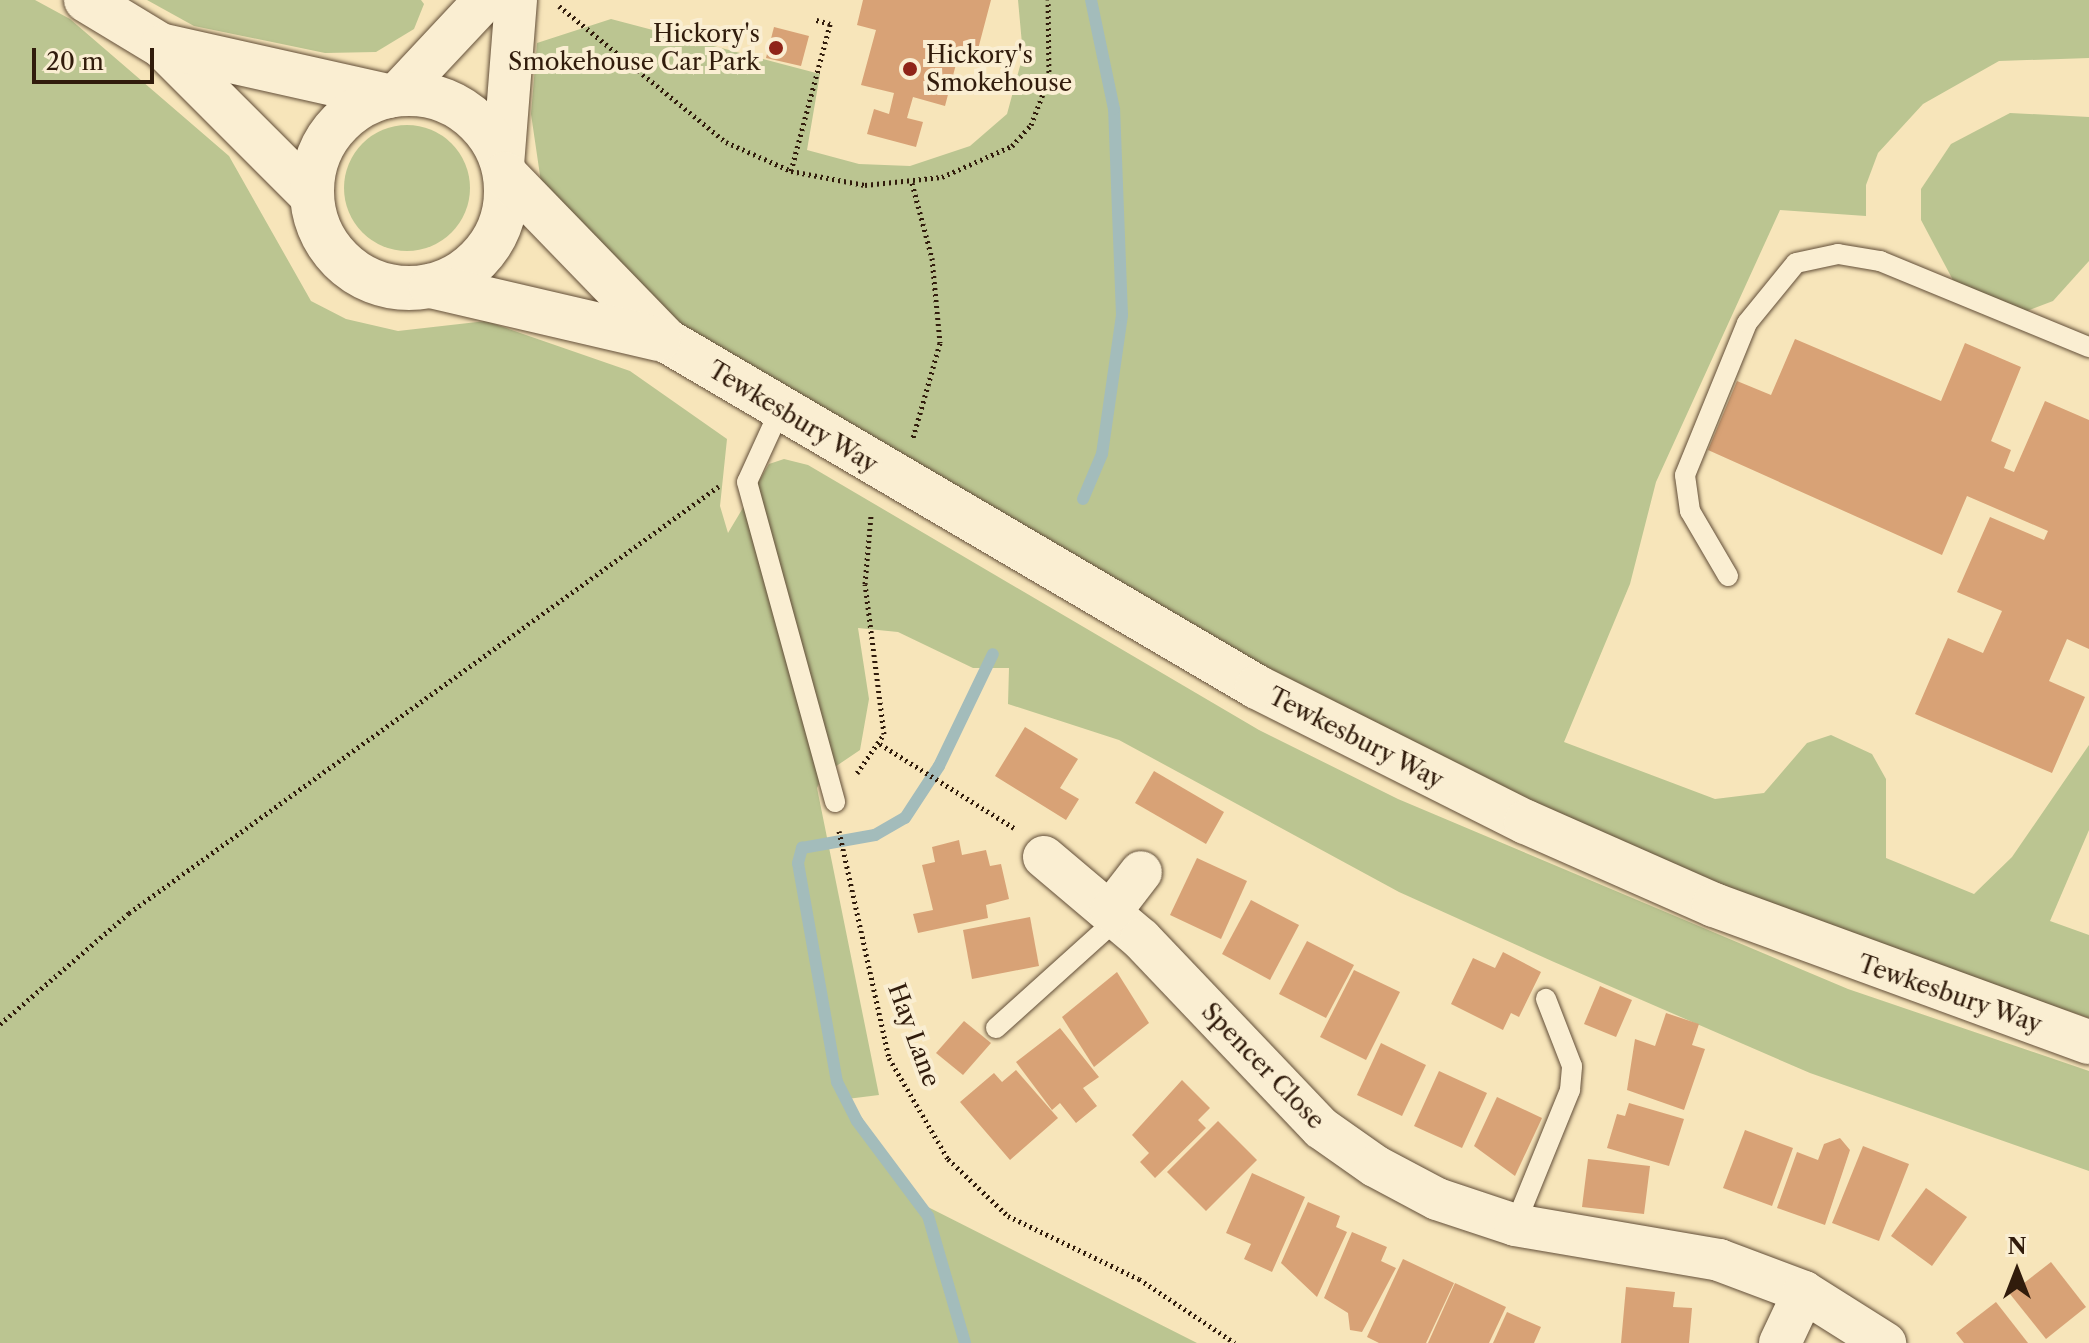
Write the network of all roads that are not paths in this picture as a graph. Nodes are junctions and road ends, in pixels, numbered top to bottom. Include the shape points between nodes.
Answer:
1 (86, 0) edge
2 (485, 0) edge
3 (516, 0) edge
4 (162, 46) junction
5 (392, 96) junction
6 (504, 169) junction
7 (312, 196) junction
8 (431, 286) junction
9 (667, 341) junction
10 (2089, 347) edge
11 (780, 410) junction
12 (1728, 576) dead end
13 (836, 810) road end
14 (1044, 857) road end
15 (1141, 872) dead end
16 (1114, 914) junction
17 (1546, 999) dead end
18 (996, 1028) dead end
19 (2089, 1042) edge
20 (1515, 1225) junction
21 (1804, 1292) junction
22 (1780, 1343) edge
23 (1885, 1343) edge

1 - 4 street, Tewkesbury Way
2 - 5 street
3 - 6 street
4 - 5 street, Tewkesbury Way
4 - 7 street, Tewkesbury Way
5 - 6 street, Tewkesbury Way via 457,107 482,127
5 - 7 street via 352,113 330,135
6 - 8 street, Tewkesbury Way via 505,209 492,243 468,269
6 - 9 street, Tewkesbury Way
7 - 8 street, Tewkesbury Way via 326,241 357,274 391,287
8 - 9 street, Tewkesbury Way via 541,306
9 - 11 street, Tewkesbury Way
10 - 12 lane via 1872,258 1838,254 1796,263 1747,323 1685,475 1690,511
11 - 13 lane via 747,468
11 - 19 street, Tewkesbury Way via 1257,687 1422,772 1791,936
14 - 16 street, Spencer Close
15 - 16 street
16 - 18 lane
16 - 20 street, Spencer Close via 1321,1128 1437,1199
17 - 20 lane via 1572,1066 1570,1090
20 - 21 street, Spencer Close via 1719,1260
21 - 22 street
21 - 23 street, Spencer Close

